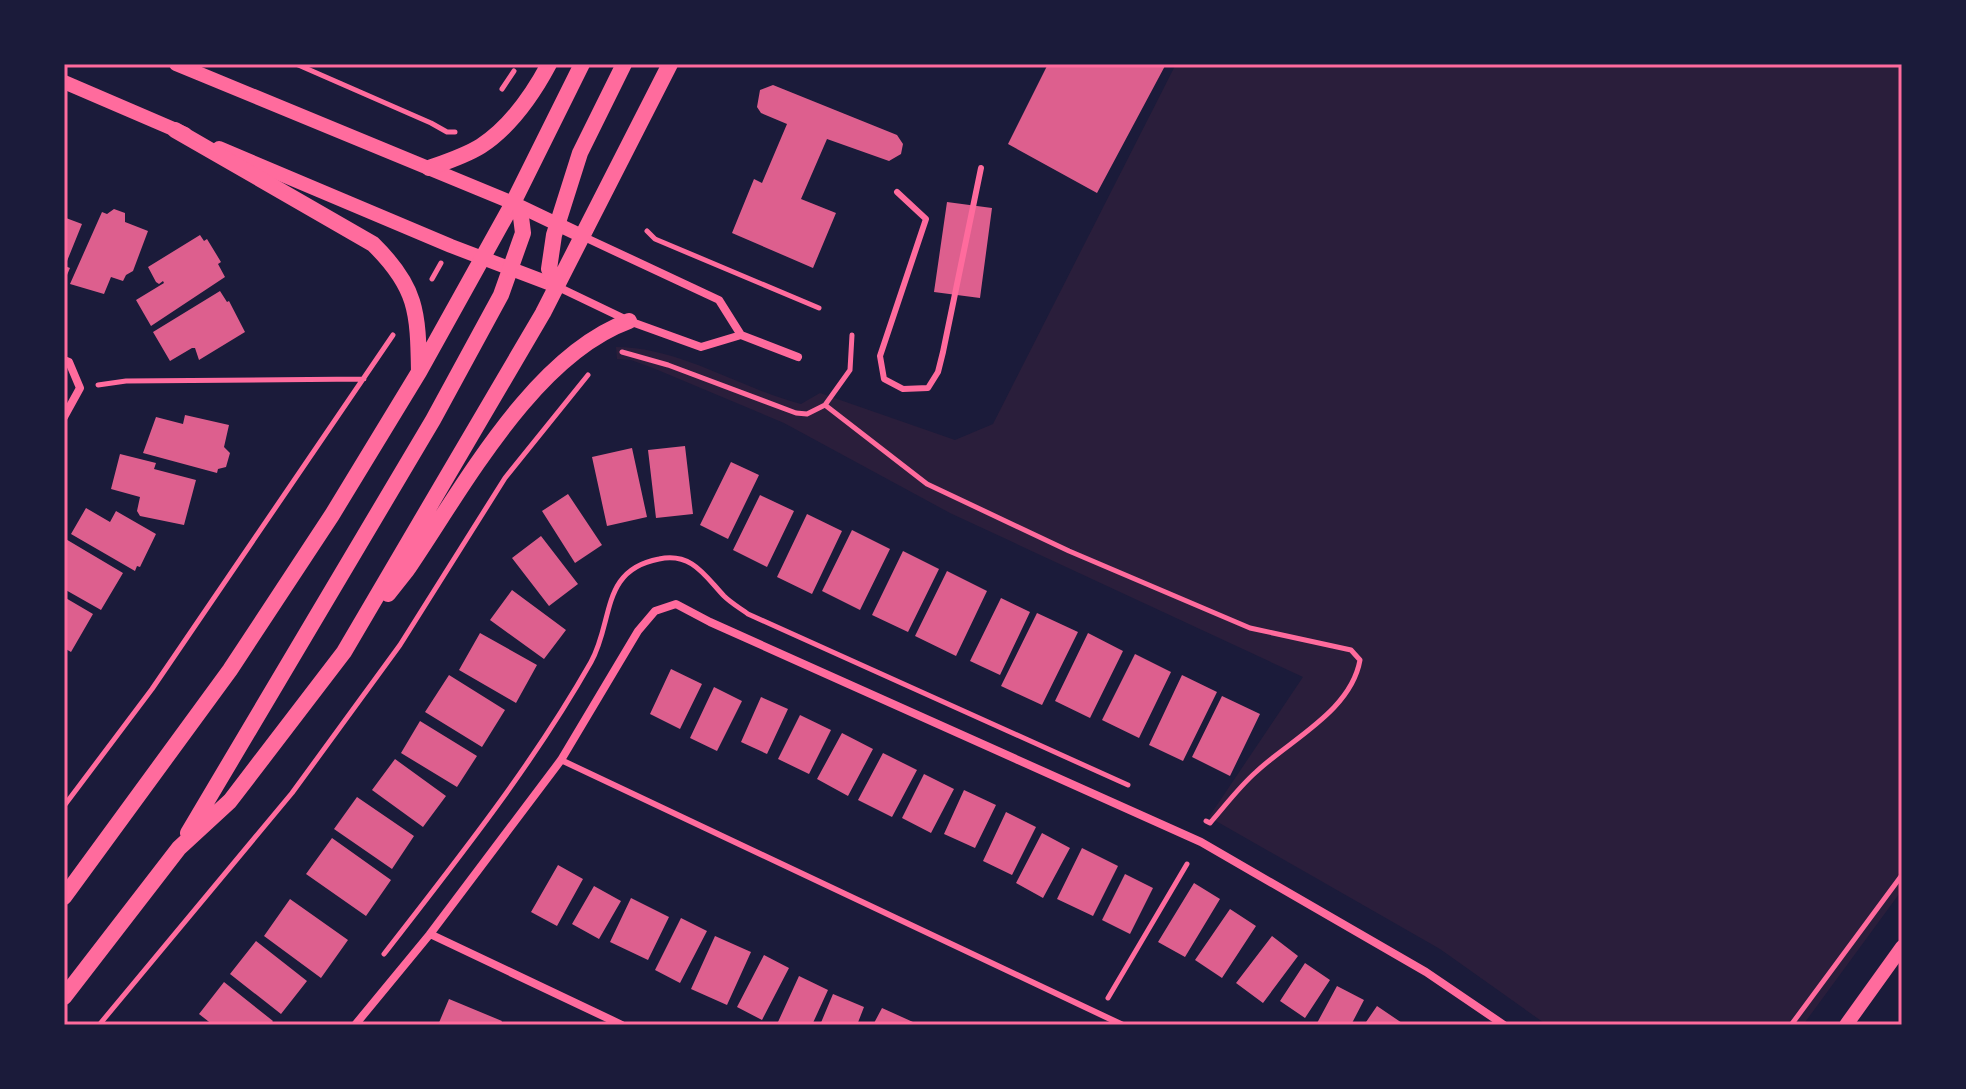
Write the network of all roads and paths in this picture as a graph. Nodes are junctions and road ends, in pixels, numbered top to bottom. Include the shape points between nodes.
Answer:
1 (176, 64) edge
2 (296, 64) edge
3 (549, 64) edge
4 (582, 64) edge
5 (624, 64) edge
6 (670, 64) edge
7 (64, 82) edge
8 (175, 130) junction
9 (465, 131) dead end
10 (429, 168) junction
11 (981, 168) dead end
12 (897, 192) dead end
13 (513, 203) junction
14 (557, 224) junction
15 (647, 231) dead end
16 (582, 236) junction
17 (482, 258) junction
18 (510, 269) junction
19 (449, 274) dead end
20 (432, 279) dead end
21 (556, 286) junction
22 (819, 308) dead end
23 (629, 321) junction
24 (395, 330) dead end
25 (741, 335) junction
26 (852, 335) dead end
27 (612, 352) dead end
28 (798, 357) dead end
29 (64, 360) edge
30 (595, 363) dead end
31 (419, 372) junction
32 (365, 379) junction
33 (80, 388) junction
34 (825, 405) junction
35 (64, 417) edge
36 (354, 636) junction
37 (561, 760) junction
38 (1134, 788) dead end
39 (64, 806) edge
40 (1198, 817) dead end
41 (179, 848) junction
42 (1187, 864) dead end
43 (1902, 875) edge
44 (64, 897) edge
45 (430, 934) junction
46 (1902, 947) edge
47 (381, 958) dead end
48 (64, 997) edge
49 (1098, 1013) junction
50 (608, 1022) edge
51 (99, 1025) edge
52 (355, 1025) edge
53 (622, 1025) edge
54 (1123, 1025) edge
55 (1504, 1025) edge
56 (1791, 1025) edge
57 (1846, 1025) edge

1 - 10 street
2 - 9 path via 447,132
3 - 10 main road via 528,97 482,146
4 - 13 main road
5 - 14 main road via 580,153
6 - 16 main road
7 - 8 street
8 - 17 street
8 - 31 main road via 373,244 394,264 411,291
10 - 13 street
11 - 12 lane via 943,352 928,388 903,389 884,379 880,356 926,219
13 - 14 street
13 - 17 main road
13 - 18 main road via 523,233
14 - 16 street
14 - 21 main road via 549,269
15 - 22 path via 655,239
16 - 21 main road
16 - 25 street via 719,300
17 - 18 street
17 - 31 main road
18 - 21 street
18 - 41 main road via 433,420
19 - 20 path via 437,269
21 - 23 street
21 - 36 main road
23 - 25 street via 701,347
23 - 36 main road via 589,341 517,408 407,570
24 - 32 path
25 - 28 street
26 - 34 path via 850,370
27 - 34 path via 668,365 796,413
29 - 33 street
30 - 51 path via 505,478 400,645 292,793
31 - 44 main road via 230,670
32 - 33 path via 126,381
32 - 39 path via 152,689
33 - 35 street
34 - 40 path via 927,484 1069,551 1250,628 1351,650 1360,660 1352,686 1255,772 1210,823
36 - 41 main road via 230,801
37 - 45 street
37 - 49 lane
37 - 55 street via 638,631 655,611 676,604 1201,842 1426,972
38 - 47 path via 748,614 700,568 661,558 627,573 615,585 604,631 573,693 494,812
41 - 48 main road
42 - 49 path
43 - 56 path
45 - 50 street
45 - 52 street
46 - 57 street
49 - 54 lane
50 - 53 street

